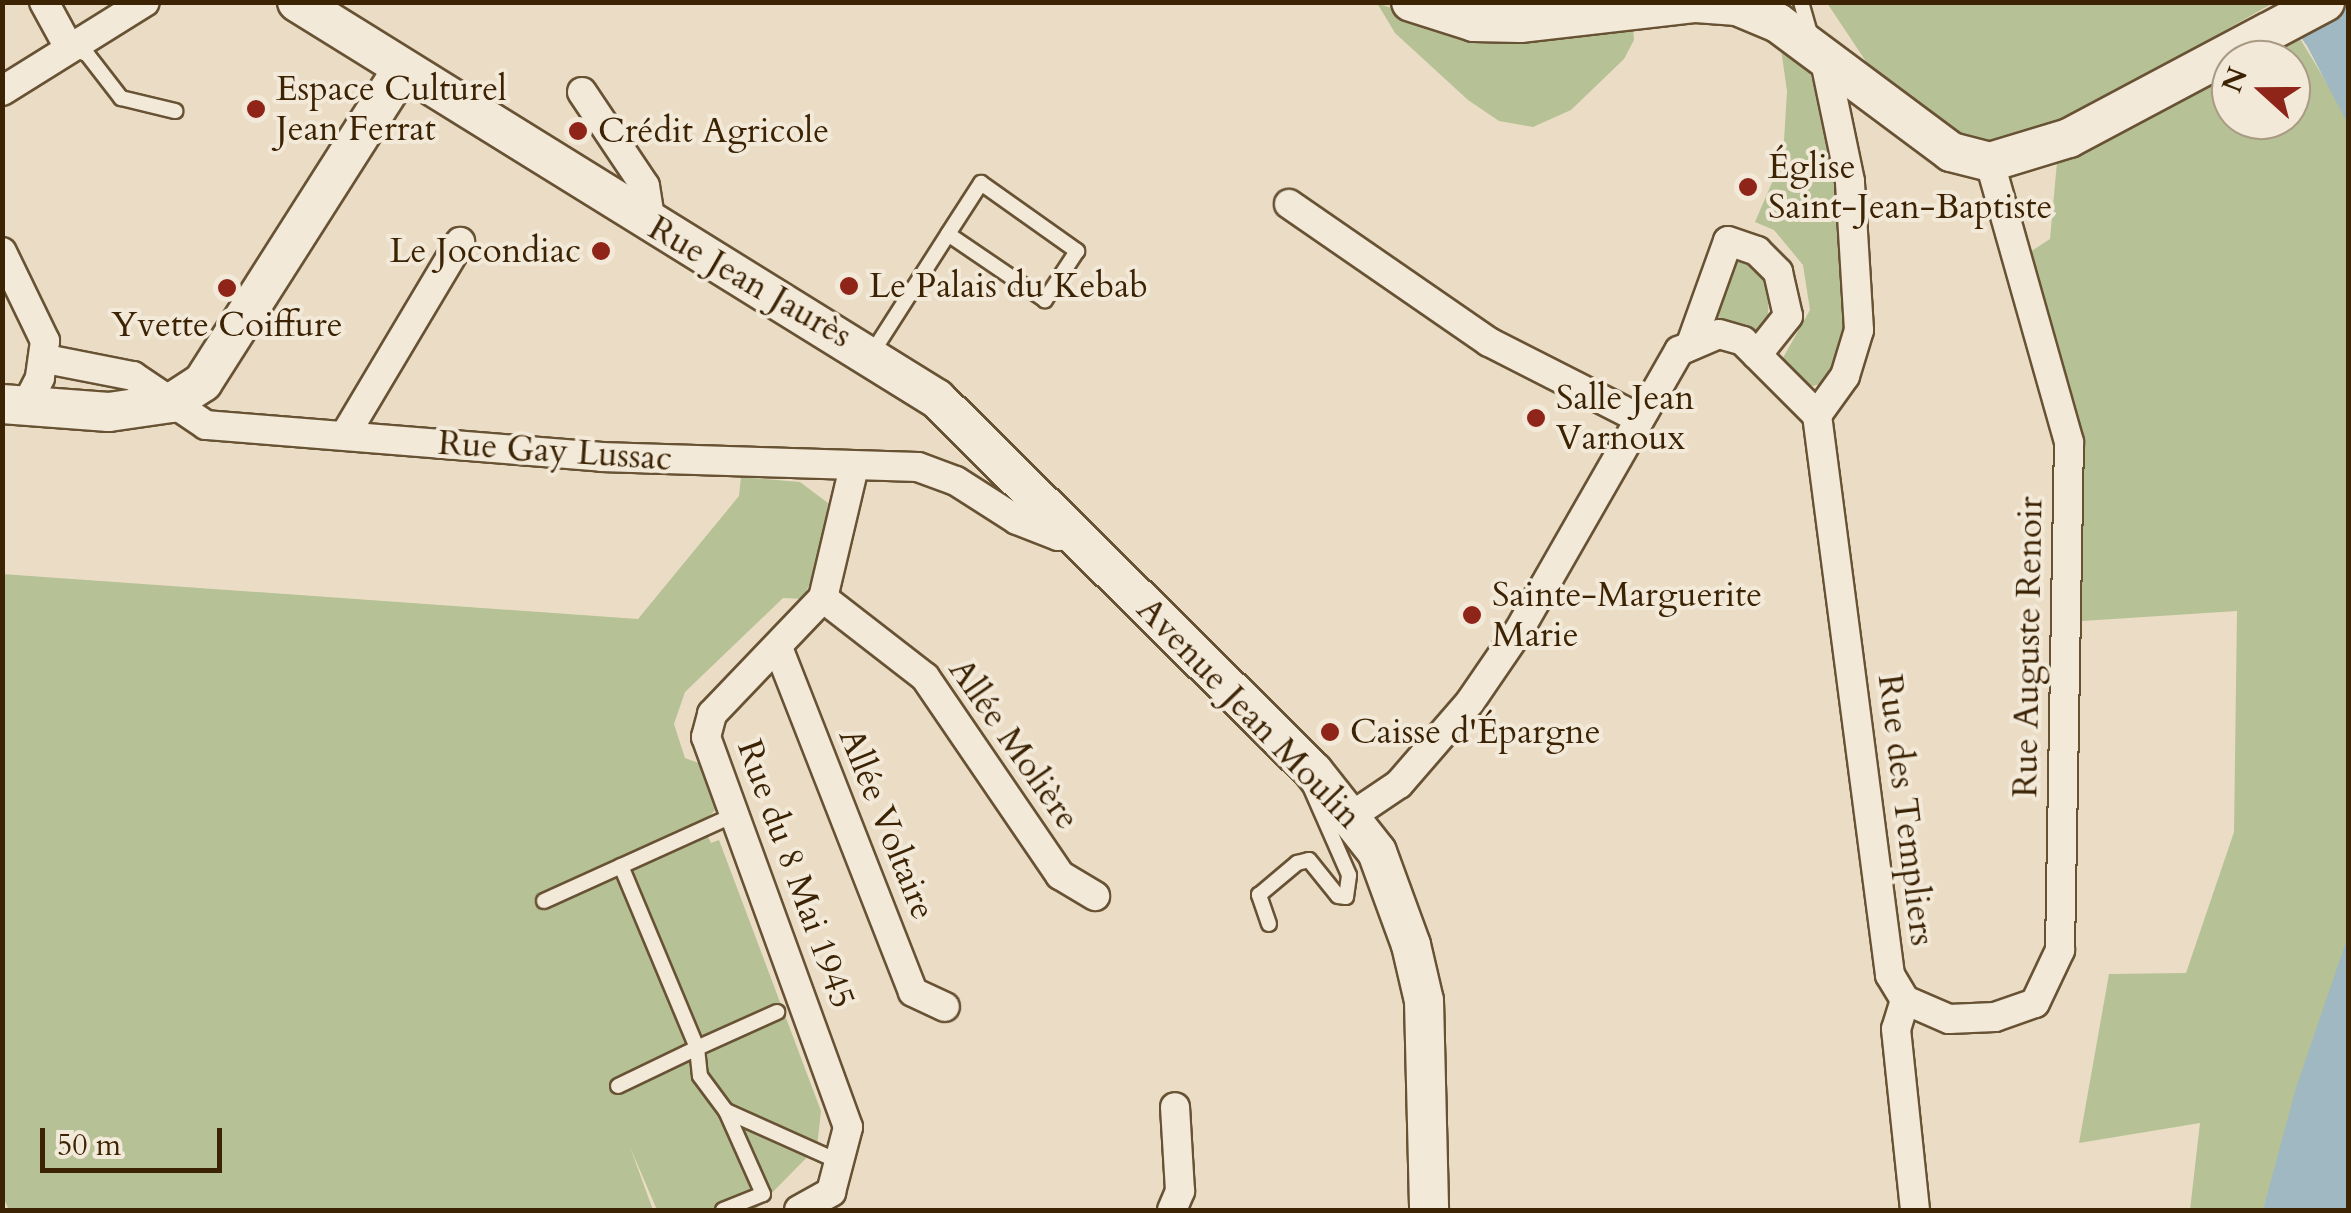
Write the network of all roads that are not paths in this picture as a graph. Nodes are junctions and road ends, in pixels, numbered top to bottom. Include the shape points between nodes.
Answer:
1 (44, 2) edge
2 (145, 2) edge
3 (297, 2) edge
4 (1411, 2) edge
5 (1801, 2) edge
6 (2325, 2) edge
7 (68, 46) junction
8 (1818, 56) junction
9 (401, 71) junction
10 (2, 91) edge
11 (582, 92) dead end
12 (175, 111) dead end
13 (1990, 162) junction
14 (1289, 204) dead end
15 (651, 225) junction
16 (948, 234) junction
17 (460, 242) dead end
18 (2, 252) edge
19 (1692, 342) junction
20 (872, 353) junction
21 (1756, 355) junction
22 (46, 360) junction
23 (172, 403) junction
24 (14, 405) edge
25 (1817, 416) junction
26 (1640, 418) junction
27 (346, 435) junction
28 (854, 467) junction
29 (1072, 528) junction
30 (823, 598) junction
31 (779, 650) junction
32 (1302, 759) junction
33 (734, 814) junction
34 (1353, 816) junction
35 (622, 866) junction
36 (1095, 896) dead end
37 (544, 900) dead end
38 (1268, 924) dead end
39 (1904, 1000) junction
40 (945, 1007) dead end
41 (778, 1012) dead end
42 (697, 1048) junction
43 (618, 1086) dead end
44 (1174, 1107) dead end
45 (726, 1111) junction
46 (841, 1162) junction
47 (829, 1201) edge
48 (724, 1210) edge
49 (800, 1210) edge
50 (1172, 1210) edge
51 (1429, 1210) edge
52 (1915, 1210) edge

1 - 7 street
2 - 7 street
3 - 9 main road, Rue Jean Jaurès
4 - 8 main road via 1474,22 1520,23 1696,4 1737,6 1778,23
5 - 8 lane
6 - 13 main road via 2069,138
7 - 10 street
7 - 12 lane via 86,54 121,98
8 - 13 main road via 1951,152
8 - 25 street via 1850,181 1859,330 1845,376
9 - 15 main road, Rue Jean Jaurès
9 - 23 main road via 219,361
11 - 15 street via 645,186
13 - 39 street, Rue Auguste Renoir via 2069,442 2060,950 2035,1002 1995,1017 1949,1019
14 - 26 street via 1489,342
15 - 20 main road, Rue Jean Jaurès
16 - 16 lane via 982,183 1077,251 1044,300
16 - 20 lane
17 - 27 street
18 - 22 street via 45,341
19 - 21 street via 1718,334 1743,341
19 - 21 street via 1728,241 1757,251 1778,272 1788,316
19 - 26 street via 1679,350
20 - 29 main road, Rue Jean Jaurès via 937,399
21 - 25 street
22 - 23 street, Rue Gay Lussac via 133,376
22 - 24 street
23 - 24 main road via 109,412
23 - 27 street, Rue Gay Lussac via 206,424
25 - 39 street, Rue des Templiers via 1890,975
26 - 34 street via 1518,632 1470,702 1399,784
27 - 28 street, Rue Gay Lussac via 601,458
28 - 29 street, Rue Gay Lussac via 918,467 956,480 1017,520 1058,536
28 - 30 street, Rue du 8 Mai 1945
29 - 32 main road, Avenue Jean Moulin
30 - 31 street, Rue du 8 Mai 1945
30 - 36 street, Allée Molière via 924,677 1060,875
31 - 33 street, Rue du 8 Mai 1945 via 712,714 706,737
31 - 40 street, Allée Voltaire via 914,992
32 - 34 main road, Avenue Jean Moulin
32 - 38 lane via 1313,802 1349,875 1346,897 1308,860 1298,863 1260,895
33 - 35 lane
33 - 46 street, Rue du 8 Mai 1945 via 848,1127
34 - 51 main road, Avenue Jean Moulin via 1396,890 1424,1001
35 - 37 lane
35 - 42 lane
39 - 52 street, Rue des Templiers via 1896,1029
41 - 42 lane
42 - 43 lane
42 - 45 lane via 700,1076
44 - 50 street via 1180,1191
45 - 46 lane
45 - 48 lane via 763,1194
46 - 47 street, Rue du 8 Mai 1945
47 - 49 street, Rue du 8 Mai 1945

